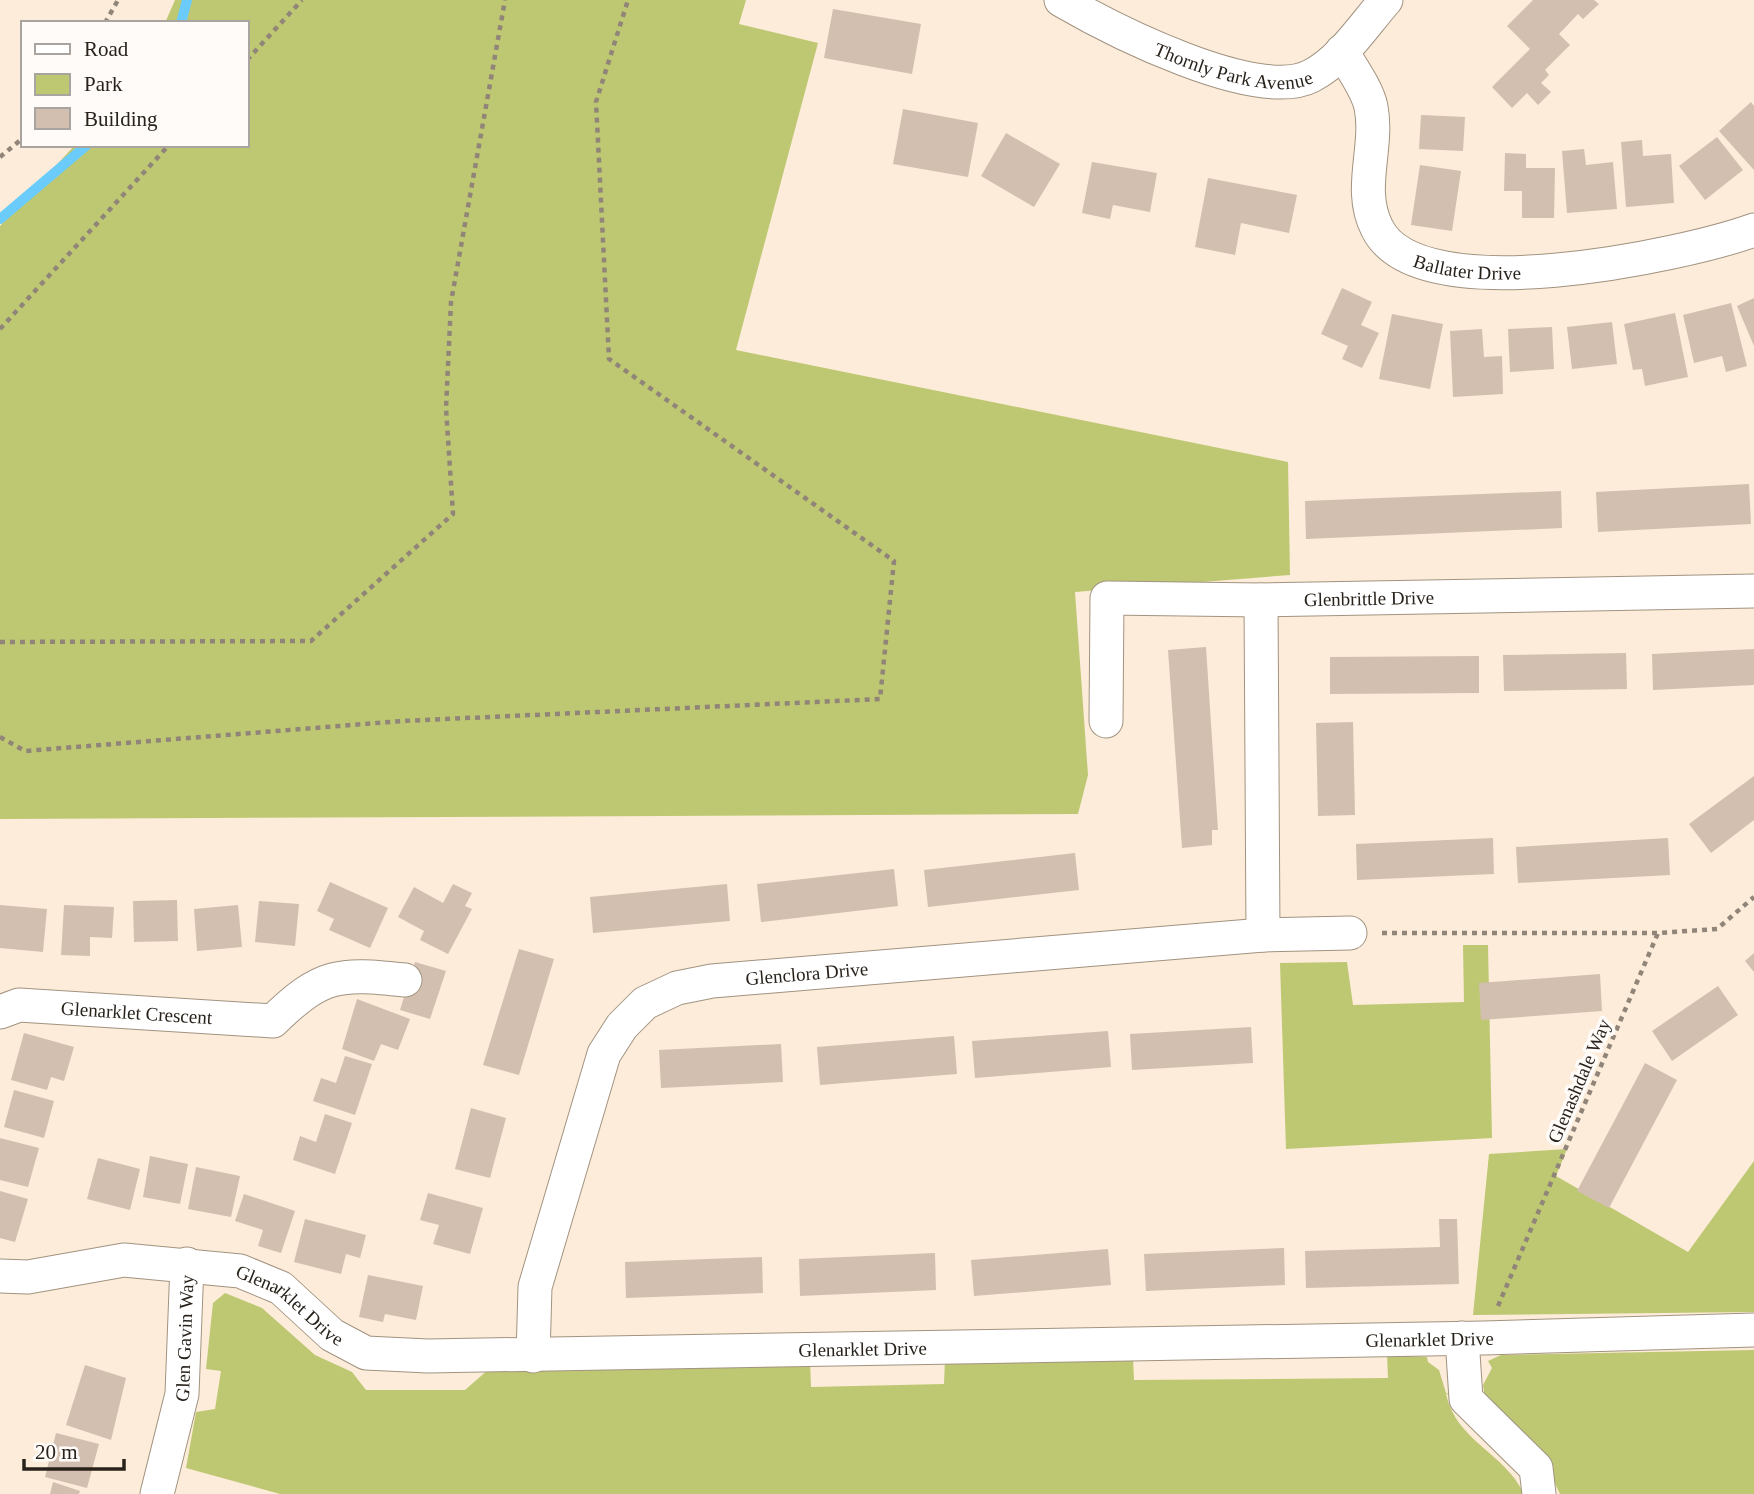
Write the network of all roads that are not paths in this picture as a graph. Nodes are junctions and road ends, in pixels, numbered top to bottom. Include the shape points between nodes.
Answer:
1 (1062, 0) edge
2 (1386, 0) edge
3 (1342, 51) junction
4 (1754, 230) edge
5 (1754, 592) edge
6 (1261, 600) junction
7 (1106, 721) dead end
8 (1350, 933) road end
9 (1263, 935) junction
10 (405, 980) dead end
11 (0, 1012) edge
12 (187, 1264) junction
13 (0, 1276) edge
14 (1754, 1331) edge
15 (1473, 1338) junction
16 (533, 1356) junction
17 (157, 1494) edge
18 (1539, 1494) edge

1 - 3 street, Thornly Park Avenue via 1130,38 1250,78 1290,82 1310,77
2 - 3 street, Thornly Park Avenue
3 - 4 street, Ballater Drive via 1371,106 1369,210 1378,232 1390,244 1419,260 1460,271 1546,271 1662,255
5 - 6 street, Glenbrittle Drive
6 - 7 street, Glenbrittle Drive via 1107,598
6 - 9 street
8 - 9 street, Glenclora Drive
9 - 16 street, Glenclora Drive via 712,981 677,988 645,1003 622,1026 604,1054 589,1097 535,1287
10 - 11 street, Glenarklet Crescent via 353,975 327,981 298,997 273,1021 19,1005
12 - 13 street, Glenarklet Drive via 124,1260 28,1277
12 - 16 street, Glenarklet Drive via 240,1271 281,1288 332,1335 366,1353
12 - 17 street, Glen Gavin Way via 182,1394
14 - 15 street, Glenarklet Drive
15 - 16 street, Glenarklet Drive
15 - 18 street via 1466,1399 1536,1468

